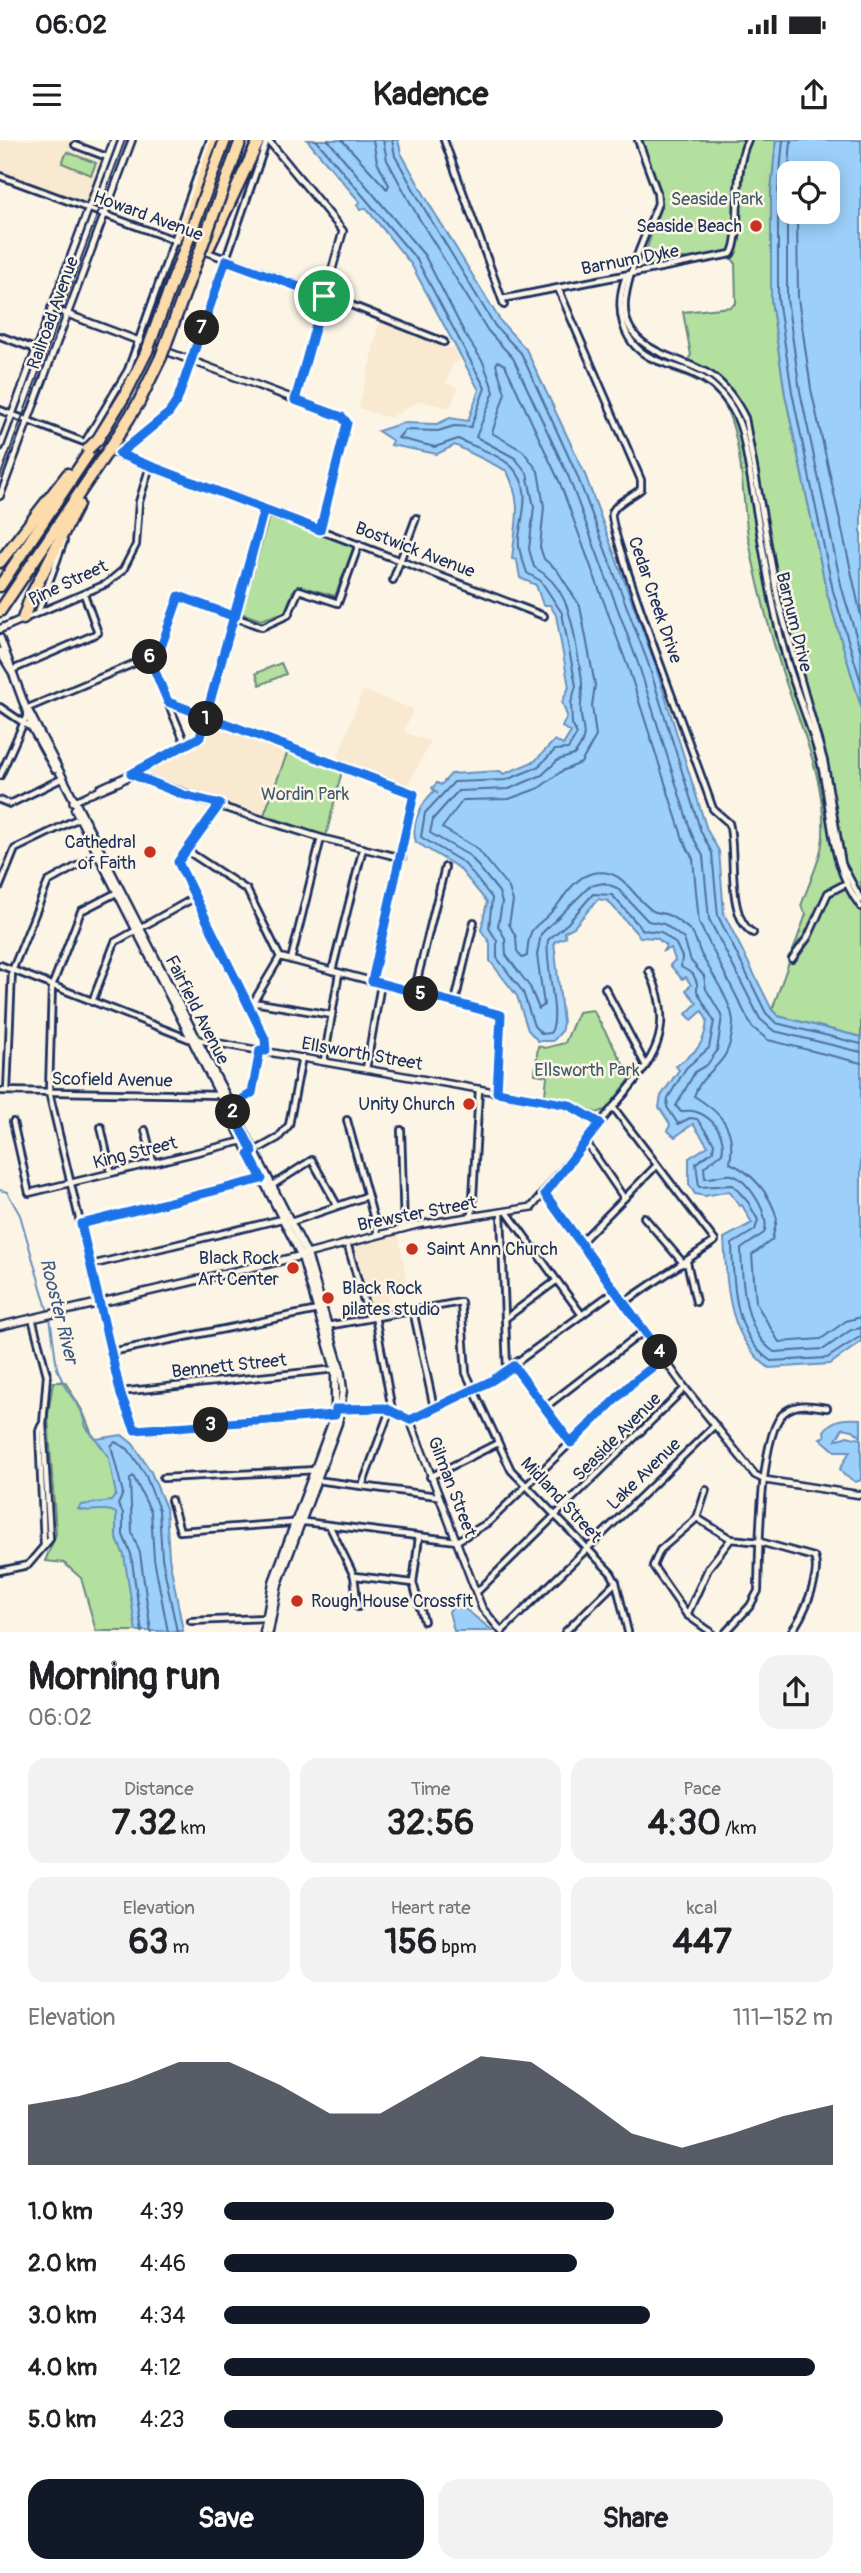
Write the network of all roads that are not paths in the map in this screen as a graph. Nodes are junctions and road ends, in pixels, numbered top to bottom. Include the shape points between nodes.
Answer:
1 (114, 140) edge
2 (132, 140) edge
3 (210, 140) edge
4 (216, 140) edge
5 (225, 140) edge
6 (241, 140) edge
7 (259, 140) edge
8 (267, 140) edge
9 (444, 140) edge
10 (638, 140) edge
11 (748, 140) edge
12 (75, 145) dead end
13 (107, 158) junction
14 (0, 176) edge
15 (88, 208) junction
16 (104, 215) junction
17 (178, 239) junction
18 (226, 260) junction
19 (179, 267) junction
20 (632, 273) junction
21 (626, 276) junction
22 (558, 288) junction
23 (324, 296) junction
24 (182, 299) junction
25 (51, 309) junction
26 (67, 315) junction
27 (0, 336) edge
28 (139, 342) junction
29 (444, 342) dead end
30 (32, 348) dead end
31 (663, 355) junction
32 (191, 360) junction
33 (678, 360) junction
34 (661, 362) junction
35 (675, 367) junction
36 (295, 400) junction
37 (0, 410) edge
38 (12, 414) junction
39 (27, 421) junction
40 (0, 446) edge
41 (88, 447) junction
42 (119, 454) junction
43 (105, 455) junction
44 (150, 466) junction
45 (0, 496) edge
46 (264, 509) junction
47 (416, 518) dead end
48 (72, 523) dead end
49 (320, 530) junction
50 (359, 544) junction
51 (401, 559) junction
52 (0, 562) edge
53 (393, 580) dead end
54 (0, 586) edge
55 (84, 594) junction
56 (0, 611) edge
57 (38, 613) junction
58 (544, 616) dead end
59 (235, 617) junction
60 (23, 619) junction
61 (0, 629) edge
62 (0, 638) edge
63 (0, 652) edge
64 (149, 657) junction
65 (11, 670) junction
66 (168, 702) junction
67 (0, 707) edge
68 (28, 710) junction
69 (207, 717) junction
70 (23, 723) junction
71 (34, 731) junction
72 (187, 745) junction
73 (131, 774) junction
74 (0, 776) edge
75 (60, 776) junction
76 (0, 800) edge
77 (73, 802) junction
78 (220, 804) junction
79 (80, 817) junction
80 (321, 838) junction
81 (363, 848) junction
82 (186, 850) junction
83 (98, 854) junction
84 (402, 858) junction
85 (445, 867) dead end
86 (848, 883) junction
87 (0, 886) edge
88 (118, 892) junction
89 (194, 898) junction
90 (861, 900) edge
91 (861, 907) edge
92 (474, 922) dead end
93 (136, 929) junction
94 (753, 933) dead end
95 (280, 957) junction
96 (792, 959) dead end
97 (291, 960) junction
98 (0, 965) edge
99 (12, 971) junction
100 (332, 971) junction
101 (649, 971) dead end
102 (339, 973) junction
103 (372, 981) junction
104 (381, 984) junction
105 (52, 986) junction
106 (605, 988) dead end
107 (414, 992) junction
108 (92, 1002) junction
109 (455, 1002) junction
110 (248, 1005) junction
111 (332, 1015) junction
112 (192, 1039) junction
113 (263, 1051) junction
114 (302, 1058) junction
115 (324, 1061) junction
116 (646, 1066) junction
117 (366, 1069) junction
118 (479, 1088) junction
119 (0, 1091) edge
120 (7, 1091) junction
121 (49, 1092) junction
122 (497, 1092) junction
123 (221, 1095) junction
124 (613, 1107) junction
125 (228, 1108) junction
126 (346, 1120) dead end
127 (13, 1122) dead end
128 (600, 1123) junction
129 (101, 1127) dead end
130 (145, 1130) dead end
131 (401, 1130) dead end
132 (245, 1141) junction
133 (586, 1142) junction
134 (251, 1153) junction
135 (153, 1162) junction
136 (657, 1165) junction
137 (111, 1172) junction
138 (264, 1179) junction
139 (71, 1183) junction
140 (269, 1187) junction
141 (545, 1194) junction
142 (367, 1196) junction
143 (624, 1198) junction
144 (337, 1205) junction
145 (504, 1212) junction
146 (472, 1216) junction
147 (644, 1217) dead end
148 (286, 1221) junction
149 (81, 1224) junction
150 (404, 1228) junction
151 (378, 1234) junction
152 (581, 1242) junction
153 (347, 1243) junction
154 (304, 1256) junction
155 (685, 1263) junction
156 (91, 1265) junction
157 (556, 1282) junction
158 (616, 1290) junction
159 (625, 1302) junction
160 (696, 1302) dead end
161 (100, 1304) junction
162 (320, 1309) junction
163 (414, 1310) junction
164 (582, 1315) junction
165 (372, 1317) junction
166 (32, 1318) junction
167 (506, 1318) junction
168 (0, 1325) edge
169 (325, 1326) junction
170 (645, 1331) junction
171 (111, 1352) junction
172 (664, 1358) junction
173 (514, 1366) junction
174 (337, 1369) junction
175 (507, 1370) junction
176 (685, 1388) junction
177 (474, 1390) junction
178 (120, 1392) junction
179 (544, 1408) junction
180 (827, 1408) dead end
181 (435, 1409) junction
182 (391, 1410) junction
183 (338, 1412) junction
184 (410, 1420) junction
185 (715, 1425) junction
186 (498, 1443) junction
187 (571, 1443) junction
188 (318, 1471) junction
189 (429, 1477) junction
190 (163, 1478) dead end
191 (315, 1480) junction
192 (765, 1480) junction
193 (362, 1486) junction
194 (527, 1486) junction
195 (706, 1490) dead end
196 (861, 1495) edge
197 (437, 1496) junction
198 (172, 1500) dead end
199 (557, 1517) junction
200 (697, 1518) junction
201 (298, 1523) junction
202 (329, 1526) junction
203 (419, 1537) junction
204 (731, 1539) junction
205 (457, 1541) junction
206 (760, 1542) junction
207 (587, 1548) junction
208 (0, 1571) edge
209 (354, 1576) junction
210 (617, 1582) junction
211 (413, 1583) junction
212 (477, 1592) junction
213 (358, 1607) dead end
214 (687, 1615) junction
215 (268, 1618) junction
216 (191, 1621) dead end
217 (424, 1621) dead end
218 (267, 1632) edge
219 (502, 1632) edge
220 (565, 1632) edge
221 (628, 1632) edge
222 (711, 1632) edge
223 (726, 1632) edge
224 (791, 1632) edge

1 - 13 street, Railroad Avenue
2 - 16 street, Railroad Avenue
3 - 17 street
4 - 17 highway
5 - 19 highway, bridge
6 - 24 highway, bridge
7 - 24 highway, bridge
8 - 18 street
8 - 23 street via 343,230
9 - 22 street, Barnum Dyke via 503,302
10 - 20 street, Barnum Drive via 658,202
11 - 20 street, Barnum Dyke via 736,180 733,251 728,256
12 - 13 street
13 - 15 street, Railroad Avenue
14 - 15 street, Howard Avenue
15 - 16 street, Howard Avenue
15 - 25 street, Railroad Avenue
16 - 17 street, Howard Avenue
16 - 26 street, Railroad Avenue
17 - 18 street, Howard Avenue
17 - 19 highway via 175,259
17 - 28 street
18 - 23 street, Howard Avenue
18 - 32 street
19 - 41 highway, bridge via 147,352 125,395
20 - 21 street, Barnum Dyke
20 - 31 street, Barnum Drive via 625,303 628,321 640,341
21 - 22 street, Barnum Dyke
21 - 34 street, Barnum Drive via 619,300 622,324 637,348
22 - 94 street, Cedar Creek Drive via 641,480 641,489 617,506 612,518 713,809 729,823 735,896 743,924
23 - 29 street, Howard Avenue
23 - 36 street
24 - 43 highway, bridge via 139,402
25 - 26 street
25 - 38 street, Railroad Avenue
26 - 28 street
26 - 39 street, Railroad Avenue
27 - 30 street
28 - 32 street
28 - 41 street
31 - 33 street, Barnum Drive
31 - 34 street
32 - 36 street
32 - 42 street via 169,413
33 - 35 street
33 - 86 street, Barnum Drive via 718,381 745,418 778,600 824,761
34 - 35 street, Barnum Drive
35 - 86 street, Barnum Drive via 710,384 729,403 741,425 771,593 789,668 821,763 834,848
36 - 49 street via 346,420
37 - 38 street, Bostwick Avenue
38 - 39 street, Bostwick Avenue
38 - 40 street, Railroad Avenue
39 - 41 street, Bostwick Avenue
39 - 45 street, Railroad Avenue
41 - 42 street, Bostwick Avenue
41 - 52 highway
41 - 54 highway
42 - 44 street, Bostwick Avenue
43 - 56 highway
43 - 60 highway
44 - 46 street, Bostwick Avenue
44 - 55 street, Pine Street via 139,502 138,541 132,557 116,578
46 - 49 street, Bostwick Avenue
46 - 59 street
47 - 51 street
48 - 57 street
49 - 50 street, Bostwick Avenue
50 - 51 street, Bostwick Avenue
50 - 59 street via 338,603 303,590 297,593 288,615 265,626
51 - 53 street
51 - 58 street, Bostwick Avenue
55 - 57 street, Pine Street
55 - 65 street via 98,633
57 - 60 street, Pine Street
59 - 64 street via 179,596 159,653
59 - 69 street
60 - 61 main road, Pine Street
62 - 65 main road, Fairfield Avenue
63 - 65 main road, Fairfield Avenue
64 - 66 street
64 - 68 street
65 - 68 main road, Fairfield Avenue
66 - 69 street
66 - 72 street
67 - 70 street
68 - 70 street
68 - 71 main road, Fairfield Avenue
68 - 75 main road, Fairfield Avenue
69 - 72 street via 200,737
69 - 84 street via 414,794
70 - 71 street
70 - 74 street
71 - 75 main road, Fairfield Avenue
72 - 73 street
73 - 77 street
73 - 78 street
75 - 76 street via 10,804
75 - 77 main road, Fairfield Avenue
77 - 79 main road, Fairfield Avenue
78 - 80 street
78 - 82 street
79 - 83 main road, Fairfield Avenue
79 - 87 street via 15,849
80 - 81 street
80 - 97 street
81 - 84 street
81 - 100 street
82 - 89 street via 178,862
82 - 95 street via 247,890
83 - 88 main road, Fairfield Avenue
83 - 99 street via 48,882
84 - 103 street
85 - 107 street
86 - 90 street, Barnum Drive
86 - 91 street, Barnum Drive
86 - 96 street via 825,896 808,937
88 - 93 main road, Fairfield Avenue
88 - 105 street via 81,911
89 - 93 street
89 - 110 street
92 - 109 street
93 - 108 street via 115,942
93 - 112 main road, Fairfield Avenue
95 - 97 street
95 - 110 street
97 - 100 street
98 - 99 street, Ellsworth Street
99 - 105 street, Ellsworth Street
99 - 120 street
100 - 102 street
101 - 116 street, Brewster Street via 663,1010 658,1046
102 - 103 street
102 - 111 street
103 - 104 street
104 - 107 street
104 - 117 street
105 - 108 street, Ellsworth Street
105 - 121 street
106 - 116 street
107 - 109 street
108 - 112 street, Ellsworth Street
109 - 122 street via 501,1015
110 - 111 street
110 - 113 street via 265,1039
111 - 115 street
112 - 113 street, Ellsworth Street
112 - 123 main road, Fairfield Avenue
113 - 114 street, Ellsworth Street
113 - 125 street via 252,1093
114 - 115 street, Ellsworth Street
114 - 134 street via 289,1125 278,1138
115 - 117 street, Ellsworth Street
116 - 124 street, Brewster Street
117 - 118 street, Ellsworth Street
118 - 122 street, Ellsworth Street
118 - 146 street
119 - 120 street, Scofield Avenue
120 - 121 street, Scofield Avenue
121 - 123 street, Scofield Avenue
121 - 139 street
122 - 128 street, Ellsworth Street via 569,1105
123 - 125 main road, Fairfield Avenue
124 - 128 street, Brewster Street
124 - 136 street
125 - 132 main road, Fairfield Avenue
126 - 142 street
127 - 139 street, King Street via 29,1193
128 - 133 street, Brewster Street
129 - 137 street
130 - 135 street
131 - 150 street
132 - 134 main road, Fairfield Avenue
132 - 135 street, King Street
133 - 141 street, Brewster Street
133 - 143 street
134 - 138 main road, Fairfield Avenue
135 - 137 street, King Street
136 - 143 street
136 - 155 street via 715,1241
137 - 139 street, King Street
138 - 140 main road, Fairfield Avenue
138 - 149 street
139 - 149 street
140 - 144 street via 312,1160
140 - 148 main road, Fairfield Avenue
141 - 145 street, Brewster Street via 532,1208
141 - 152 street
142 - 144 street
142 - 151 street
143 - 152 street
144 - 148 street
145 - 146 street, Brewster Street
145 - 157 street
145 - 167 street
146 - 150 street, Brewster Street
147 - 155 street
148 - 154 main road, Fairfield Avenue
148 - 156 street
149 - 156 street
150 - 151 street, Brewster Street
151 - 153 street, Brewster Street
152 - 158 street
153 - 154 street, Brewster Street
153 - 165 street
154 - 161 main road, Brewster Street
154 - 162 main road, Fairfield Avenue
155 - 159 street
155 - 160 street
156 - 161 street
157 - 164 street
157 - 167 street
158 - 159 street
158 - 164 street
159 - 170 street
161 - 166 main road, Brewster Street
161 - 171 street
162 - 169 main road, Fairfield Avenue
162 - 171 street
163 - 165 street
163 - 177 street, Midland Street via 461,1302 466,1373
163 - 181 street
164 - 173 street
165 - 169 street
165 - 182 street
166 - 168 main road, Brewster Street
166 - 208 street via 47,1375 39,1431 44,1546 28,1565
167 - 175 street
169 - 174 main road, Fairfield Avenue
170 - 172 street
170 - 179 street
171 - 178 street
172 - 176 street
172 - 187 street
173 - 175 street
173 - 179 street
174 - 178 street, Bennett Street
174 - 183 main road, Fairfield Avenue
175 - 177 street
176 - 185 street
176 - 199 street, Seaside Avenue
177 - 181 street
177 - 186 street, Midland Street
178 - 183 street via 138,1430
179 - 187 street
180 - 192 street via 799,1405 776,1422
181 - 184 street
182 - 183 street, Gilman Street
182 - 184 street, Gilman Street
182 - 193 street
183 - 188 main road, Fairfield Avenue
184 - 189 street, Gilman Street
185 - 192 street via 750,1470
185 - 207 street, Lake Avenue
186 - 189 street
186 - 194 street, Midland Street via 511,1470
187 - 194 street
188 - 190 street
188 - 191 main road, Fairfield Avenue
189 - 197 street, Gilman Street
191 - 193 street
191 - 201 main road, Fairfield Avenue
192 - 196 street
192 - 206 street
193 - 197 street
194 - 199 street, Midland Street
194 - 205 street via 489,1522
195 - 200 street
197 - 205 street, Gilman Street
198 - 201 street via 180,1531
199 - 207 street, Midland Street
199 - 212 street, Seaside Avenue
200 - 204 street
200 - 214 street via 660,1550 653,1566
201 - 202 street
201 - 215 main road, Fairfield Avenue via 275,1583
202 - 203 street
202 - 209 street
203 - 205 street
203 - 211 street
204 - 206 street
204 - 214 street via 709,1567
205 - 212 street, Gilman Street
206 - 223 street via 755,1599
206 - 224 street via 816,1560 807,1605
207 - 210 street, Midland Street
207 - 219 street, Lake Avenue
209 - 211 street
209 - 213 street
210 - 220 street
210 - 221 street, Midland Street
211 - 217 street
212 - 219 street, Gilman Street via 485,1614
214 - 222 street
215 - 216 street
215 - 218 main road, Fairfield Avenue

